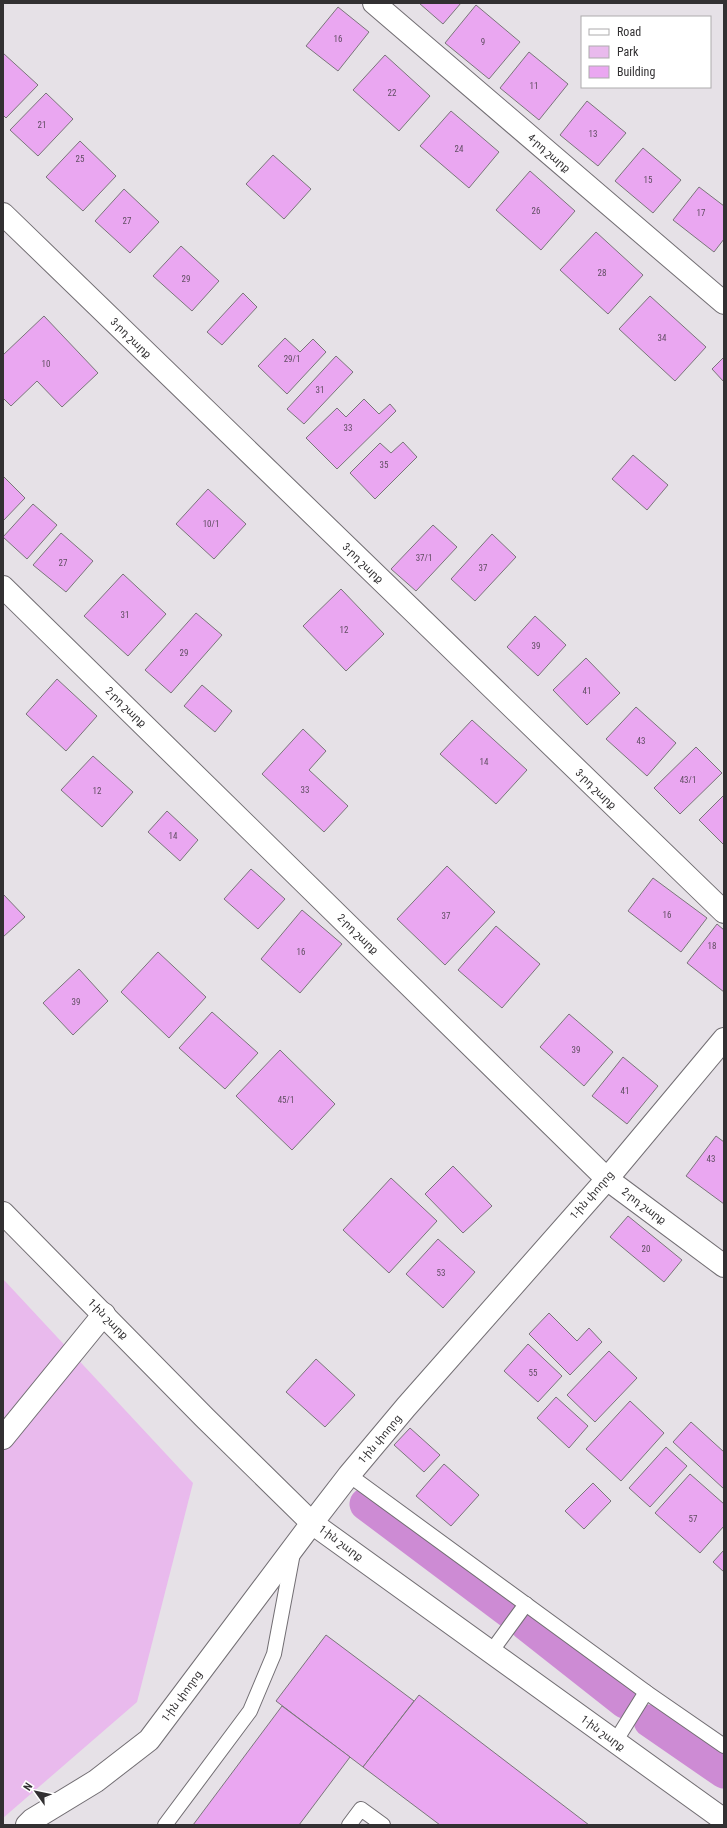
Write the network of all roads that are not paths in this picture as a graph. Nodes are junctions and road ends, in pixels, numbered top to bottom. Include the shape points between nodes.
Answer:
1 (374, 3) edge
2 (3, 214) edge
3 (724, 303) edge
4 (3, 587) edge
5 (724, 912) edge
6 (724, 1039) edge
7 (607, 1178) junction
8 (3, 1213) edge
9 (724, 1266) edge
10 (104, 1314) junction
11 (3, 1438) edge
12 (349, 1475) junction
13 (312, 1522) junction
14 (294, 1547) junction
15 (526, 1604) junction
16 (491, 1652) junction
17 (646, 1692) junction
18 (615, 1742) junction
19 (724, 1746) edge
20 (724, 1820) edge
21 (27, 1825) edge
22 (165, 1825) edge
23 (349, 1825) edge
24 (383, 1825) edge

1 - 3 street, 4-րդ շարք
2 - 5 street, 3-րդ շարք
4 - 7 street, 2-րդ շարք
6 - 7 street, 1-ին փողոց
7 - 9 street, 2-րդ շարք
7 - 12 street, 1-ին փողոց
8 - 10 street, 1-ին շարք
10 - 11 street
10 - 13 street, 1-ին շարք via 205,1418
12 - 13 street, 1-ին փողոց
12 - 15 lane
13 - 14 street, 1-ին փողոց
13 - 16 street, 1-ին շարք
14 - 21 street, 1-ին փողոց via 149,1740 96,1781
14 - 22 lane via 274,1654 250,1711
15 - 16 lane
15 - 17 lane
16 - 18 street, 1-ին շարք
17 - 18 lane
17 - 19 lane
18 - 20 street, 1-ին շարք
23 - 24 lane via 361,1809

